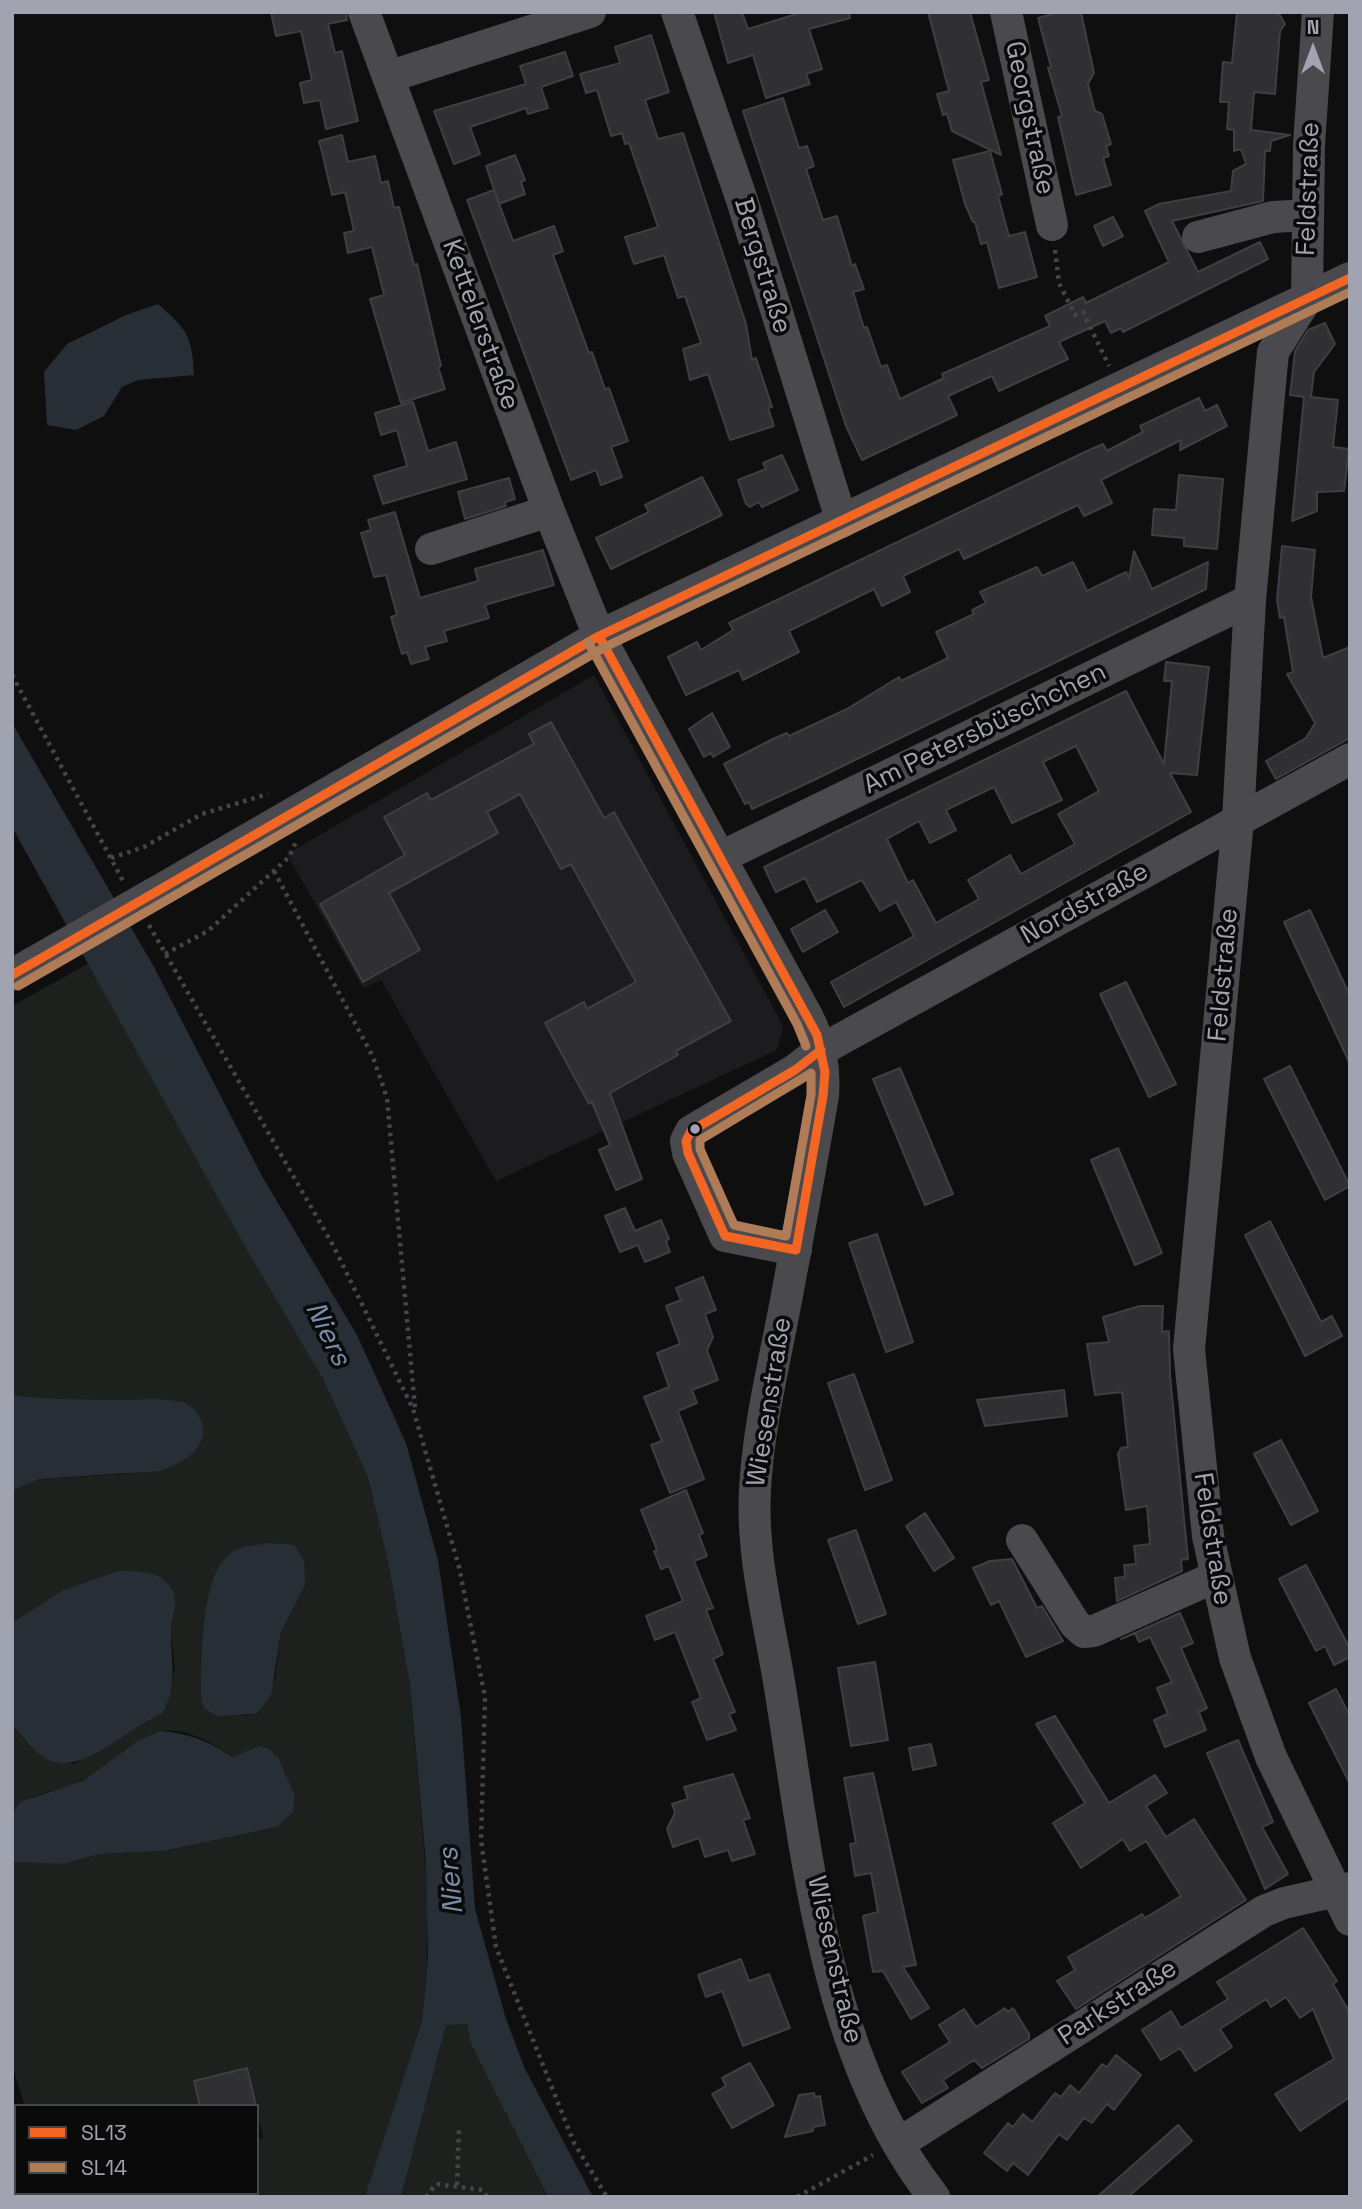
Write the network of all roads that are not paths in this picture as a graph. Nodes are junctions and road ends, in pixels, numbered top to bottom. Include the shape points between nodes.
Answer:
1 (364, 12) edge
2 (590, 12) edge
3 (677, 12) edge
4 (1006, 12) edge
5 (1325, 15) edge
6 (387, 77) junction
7 (1308, 215) junction
8 (1052, 225) road end
9 (1198, 237) dead end
10 (1350, 278) edge
11 (1307, 298) junction
12 (549, 511) junction
13 (842, 522) junction
14 (430, 549) dead end
15 (1250, 600) junction
16 (599, 636) junction
17 (1350, 759) edge
18 (1238, 820) junction
19 (719, 858) junction
20 (22, 969) edge
21 (821, 1050) junction
22 (796, 1251) junction
23 (1022, 1540) dead end
24 (1215, 1577) junction
25 (1345, 1901) edge
26 (898, 2144) junction
27 (934, 2197) edge

1 - 6 street, Kettelerstraße
2 - 6 street
3 - 13 street, Bergstraße via 742,200
4 - 8 street, Georgstraße
5 - 7 street, Feldstraße via 1309,145
6 - 12 street, Kettelerstraße
7 - 9 street via 1273,217
7 - 11 street, Feldstraße
10 - 11 street
11 - 13 street
11 - 15 street, Feldstraße via 1273,352
12 - 14 street
12 - 16 street, Kettelerstraße
13 - 16 street
15 - 18 street, Feldstraße
15 - 19 street, Am Petersbüschchen
16 - 19 street, Wiesenstraße
16 - 20 street, bridge
17 - 18 street, Nordstraße
18 - 21 street, Nordstraße
18 - 24 street, Feldstraße via 1189,1349
19 - 21 street, Wiesenstraße via 808,1018
21 - 22 street, Wiesenstraße via 823,1096
21 - 22 street, Nordstraße via 691,1131 686,1141 725,1236
22 - 26 street, Wiesenstraße via 757,1456 758,1545 833,1982 860,2066
23 - 24 street via 1084,1632
24 - 25 street, Feldstraße via 1235,1658 1271,1758
25 - 26 street, Parkstraße via 1284,1903 1264,1911
26 - 27 street, Wiesenstraße

